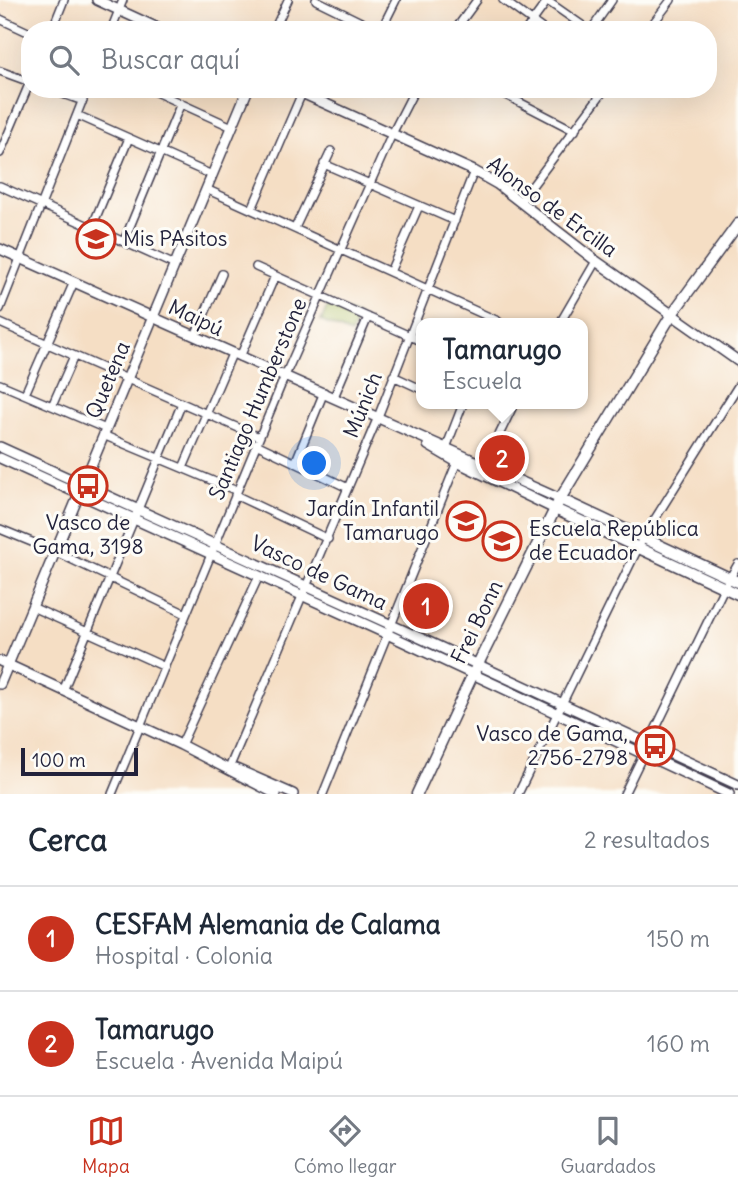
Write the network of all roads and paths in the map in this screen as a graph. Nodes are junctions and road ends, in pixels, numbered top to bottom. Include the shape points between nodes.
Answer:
1 (64, 0) edge
2 (97, 0) edge
3 (123, 0) edge
4 (316, 0) edge
5 (340, 0) edge
6 (396, 0) edge
7 (477, 0) edge
8 (503, 0) edge
9 (547, 0) edge
10 (612, 0) edge
11 (671, 0) edge
12 (284, 2) edge
13 (335, 9) junction
14 (119, 10) junction
15 (0, 19) edge
16 (56, 21) edge
17 (115, 21) edge
18 (143, 21) edge
19 (277, 21) edge
20 (360, 21) edge
21 (384, 21) edge
22 (462, 21) edge
23 (532, 21) joint
24 (577, 21) edge
25 (597, 21) edge
26 (655, 21) edge
27 (21, 29) edge
28 (0, 71) edge
29 (21, 79) edge
30 (23, 98) edge
31 (73, 98) edge
32 (85, 98) edge
33 (170, 98) edge
34 (244, 98) edge
35 (294, 98) edge
36 (312, 98) edge
37 (410, 98) edge
38 (511, 98) edge
39 (599, 98) edge
40 (83, 102) junction
41 (181, 103) junction
42 (77, 115) junction
43 (232, 127) junction
44 (0, 128) edge
45 (9, 131) junction
46 (575, 131) junction
47 (392, 134) junction
48 (129, 138) junction
49 (331, 150) dead end
50 (161, 151) junction
51 (0, 153) edge
52 (324, 164) junction
53 (474, 171) junction
54 (212, 175) junction
55 (371, 184) junction
56 (0, 186) edge
57 (206, 189) junction
58 (520, 202) junction
59 (41, 205) junction
60 (419, 206) junction
61 (252, 209) junction
62 (454, 221) junction
63 (738, 224) edge
64 (92, 227) junction
65 (295, 228) junction
66 (124, 241) junction
67 (0, 249) edge
68 (342, 251) junction
69 (21, 259) junction
70 (596, 261) junction
71 (175, 265) junction
72 (256, 267) dead end
73 (390, 272) junction
74 (222, 274) dead end
75 (275, 276) junction
76 (74, 282) junction
77 (428, 289) junction
78 (321, 296) junction
79 (0, 309) edge
80 (671, 314) junction
81 (153, 317) junction
82 (368, 317) junction
83 (417, 318) edge
84 (489, 318) edge
85 (563, 318) edge
86 (416, 320) edge
87 (0, 323) edge
88 (410, 335) junction
89 (195, 336) junction
90 (416, 338) edge
91 (47, 344) junction
92 (74, 356) junction
93 (236, 356) junction
94 (738, 361) edge
95 (393, 376) junction
96 (284, 378) junction
97 (127, 379) junction
98 (0, 384) edge
99 (416, 386) edge
100 (738, 386) edge
101 (324, 393) junction
102 (25, 394) junction
103 (334, 397) junction
104 (182, 403) junction
105 (52, 406) junction
106 (460, 409) edge
107 (512, 409) edge
108 (205, 414) junction
109 (378, 417) junction
110 (105, 432) junction
111 (258, 441) junction
112 (0, 447) edge
113 (446, 448) junction
114 (159, 458) junction
115 (1, 462) edge
116 (457, 462) junction
117 (295, 463) junction
118 (485, 464) junction
119 (183, 468) junction
120 (348, 488) junction
121 (81, 490) junction
122 (236, 493) junction
123 (558, 504) junction
124 (136, 515) junction
125 (0, 529) edge
126 (328, 539) junction
127 (641, 543) junction
128 (215, 545) junction
129 (56, 552) junction
130 (211, 555) junction
131 (738, 564) edge
132 (259, 576) junction
133 (111, 578) junction
134 (730, 583) edge
135 (305, 592) junction
136 (738, 594) edge
137 (32, 607) junction
138 (186, 614) junction
139 (388, 630) junction
140 (88, 632) junction
141 (4, 663) edge
142 (165, 667) junction
143 (475, 670) junction
144 (0, 684) edge
145 (63, 691) junction
146 (562, 704) junction
147 (557, 715) junction
148 (140, 726) junction
149 (649, 745) junction
150 (185, 747) junction
151 (643, 755) junction
152 (230, 766) junction
153 (737, 781) edge
154 (273, 791) edge
155 (112, 794) edge
156 (293, 794) edge
157 (323, 794) edge
158 (416, 794) edge
159 (518, 794) edge
160 (624, 794) edge
161 (729, 794) edge

1 - 16 street
2 - 14 street
3 - 14 street
4 - 13 street
5 - 13 street
6 - 21 street
7 - 22 street
8 - 23 street
9 - 23 street
9 - 24 street
10 - 25 street
11 - 26 street
12 - 19 street
13 - 20 street
14 - 17 street
14 - 18 street
15 - 27 street
28 - 29 street
30 - 45 street
31 - 40 street
32 - 40 street
33 - 41 street
34 - 43 street, Quetena
35 - 61 street
36 - 47 street, Alonso de Ercilla
37 - 47 street, Santiago Humberstone
38 - 46 street
39 - 46 street
40 - 42 street
41 - 43 street
41 - 50 street
42 - 48 street
42 - 59 street
43 - 54 street, Quetena
44 - 45 street
45 - 51 street
46 - 58 street
47 - 53 street, Alonso de Ercilla
47 - 55 street, Santiago Humberstone
48 - 50 street
48 - 64 street
49 - 52 street
50 - 54 street
50 - 66 street
52 - 55 street
52 - 65 street
53 - 58 street, Alonso de Ercilla
53 - 62 street, Múnich
54 - 57 street, Quetena
55 - 60 street
55 - 68 street, Santiago Humberstone
56 - 59 street
57 - 61 street
57 - 71 street, Quetena
58 - 70 street, Alonso de Ercilla
59 - 64 street
59 - 69 street
60 - 62 street
60 - 73 street
61 - 65 street
62 - 77 street, Múnich
63 - 80 main road, Frei Bonn
64 - 66 street
65 - 68 street
66 - 71 street
67 - 69 street, Maipú
68 - 73 street
68 - 78 street, Santiago Humberstone
69 - 76 street, Maipú
69 - 79 street
70 - 80 street, Alonso de Ercilla
70 - 85 street
71 - 81 street, Quetena
72 - 75 street
73 - 77 street
74 - 89 street
75 - 78 street
75 - 93 street
76 - 81 street, Maipú
76 - 91 street
77 - 83 street, Múnich
77 - 84 street
78 - 82 street
78 - 96 street, Santiago Humberstone
80 - 94 street, Alonso de Ercilla
80 - 123 main road, Frei Bonn
81 - 89 street, Maipú
81 - 97 street, Quetena
82 - 88 street
82 - 103 street, Múnich
86 - 88 street, Múnich
87 - 91 street
88 - 90 street
88 - 95 street, Múnich
89 - 93 street, Maipú
91 - 92 street
91 - 102 street
92 - 97 street
92 - 105 street
93 - 96 street, Maipú
93 - 108 street
95 - 99 street
95 - 109 street, Múnich
96 - 101 street, Maipú
96 - 111 street, Santiago Humberstone
97 - 104 street
97 - 110 street, Quetena
98 - 102 street
100 - 127 street
101 - 103 street, Maipú
101 - 117 street, Múnich
102 - 105 street
103 - 109 street, Maipú
104 - 108 street
104 - 114 street
105 - 110 street
106 - 113 street
107 - 118 street
108 - 111 street
108 - 119 street
109 - 113 street
109 - 116 street
109 - 120 street, Múnich
110 - 114 street
110 - 121 street, Quetena
111 - 117 street
111 - 122 street, Santiago Humberstone
112 - 121 street, Vasco de Gama
113 - 118 street
114 - 119 street
114 - 124 street
115 - 121 street, Vasco de Gama
116 - 123 street
116 - 139 street
117 - 120 street
118 - 123 street
119 - 122 street
120 - 126 street, Múnich
121 - 124 street, Vasco de Gama
121 - 129 street, Quetena
122 - 126 street
122 - 128 street, Santiago Humberstone
123 - 127 main road
123 - 143 main road, Frei Bonn
124 - 128 street, Vasco de Gama
124 - 130 street, Vasco de Gama
124 - 133 street
125 - 129 street
126 - 135 street, Múnich
127 - 134 main road
127 - 146 street
128 - 130 street, Santiago Humberstone
128 - 135 street, Vasco de Gama
129 - 133 street
129 - 137 street, Quetena
130 - 132 street, Vasco de Gama
130 - 138 street, Santiago Humberstone
131 - 134 street
132 - 135 street, Vasco de Gama
132 - 150 street
133 - 138 street
133 - 140 street
134 - 136 main road
134 - 149 street
135 - 139 street, Vasco de Gama
135 - 152 street, Múnich
137 - 140 street
137 - 141 street, Quetena
138 - 142 street, Santiago Humberstone
139 - 143 street, Vasco de Gama
139 - 157 street
140 - 142 street
140 - 145 street
141 - 144 street, Quetena
141 - 145 street
142 - 148 street, Santiago Humberstone
143 - 146 street, Vasco de Gama
143 - 147 street, Vasco de Gama
143 - 158 main road, Frei Bonn
145 - 148 street
146 - 147 street
146 - 149 street, Vasco de Gama
147 - 151 street, Vasco de Gama
147 - 159 street
148 - 150 street
148 - 155 street, Santiago Humberstone
149 - 151 street
149 - 153 street, Vasco de Gama
150 - 152 street
150 - 154 street
151 - 160 street
151 - 161 street, Vasco de Gama
152 - 154 street
153 - 161 street
154 - 156 street

